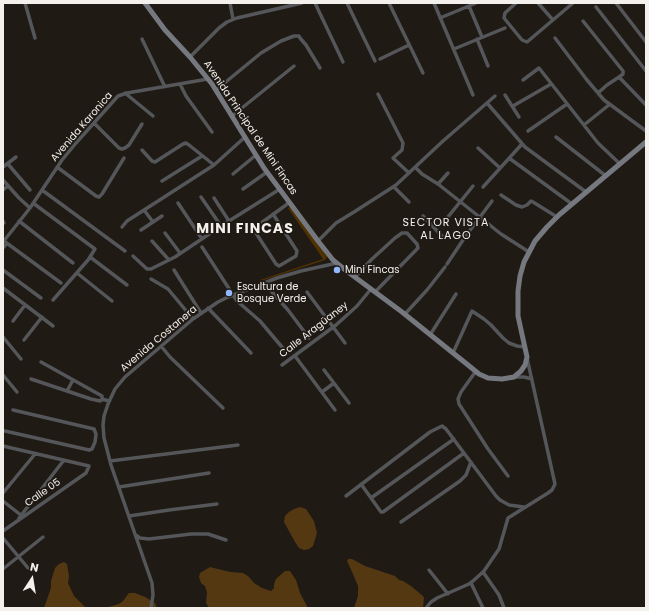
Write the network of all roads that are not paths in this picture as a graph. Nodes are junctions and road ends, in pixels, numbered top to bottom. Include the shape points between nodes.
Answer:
1 (25, 3) edge
2 (145, 3) edge
3 (230, 3) edge
4 (302, 3) edge
5 (315, 3) edge
6 (347, 3) edge
7 (389, 3) edge
8 (434, 3) edge
9 (476, 3) edge
10 (516, 3) edge
11 (538, 3) edge
12 (573, 3) edge
13 (616, 3) edge
14 (469, 6) junction
15 (596, 7) dead end
16 (440, 18) junction
17 (234, 20) junction
18 (554, 20) junction
19 (584, 21) dead end
20 (505, 28) dead end
21 (482, 37) junction
22 (36, 38) dead end
23 (555, 38) dead end
24 (142, 39) dead end
25 (477, 39) junction
26 (646, 42) edge
27 (409, 45) junction
28 (454, 49) junction
29 (190, 57) junction
30 (380, 59) dead end
31 (375, 61) dead end
32 (343, 62) dead end
33 (294, 66) dead end
34 (488, 66) dead end
35 (320, 68) dead end
36 (646, 71) edge
37 (422, 73) dead end
38 (620, 77) junction
39 (208, 79) junction
40 (523, 80) dead end
41 (180, 84) junction
42 (551, 84) junction
43 (165, 87) junction
44 (216, 90) junction
45 (598, 93) junction
46 (125, 94) junction
47 (378, 94) dead end
48 (505, 94) dead end
49 (473, 95) dead end
50 (495, 96) dead end
51 (487, 103) junction
52 (567, 104) junction
53 (610, 104) junction
54 (646, 105) edge
55 (513, 106) junction
56 (153, 116) dead end
57 (232, 116) junction
58 (519, 117) dead end
59 (94, 123) junction
60 (142, 124) dead end
61 (584, 125) junction
62 (528, 131) dead end
63 (646, 131) edge
64 (212, 132) dead end
65 (245, 137) junction
66 (556, 137) dead end
67 (646, 142) edge
68 (522, 144) junction
69 (478, 148) dead end
70 (142, 150) dead end
71 (256, 155) junction
72 (202, 156) junction
73 (16, 157) dead end
74 (124, 158) dead end
75 (510, 158) junction
76 (8, 164) junction
77 (620, 164) junction
78 (214, 165) junction
79 (3, 167) edge
80 (57, 167) junction
81 (415, 167) junction
82 (500, 168) junction
83 (267, 172) junction
84 (409, 173) junction
85 (448, 173) dead end
86 (233, 174) dead end
87 (606, 176) junction
88 (3, 180) edge
89 (162, 181) dead end
90 (438, 184) junction
91 (8, 186) junction
92 (473, 186) dead end
93 (394, 187) junction
94 (483, 187) dead end
95 (243, 189) dead end
96 (280, 189) junction
97 (3, 190) edge
98 (30, 190) dead end
99 (42, 190) junction
100 (586, 192) junction
101 (501, 195) dead end
102 (201, 197) dead end
103 (214, 198) dead end
104 (492, 201) dead end
105 (289, 202) junction
106 (408, 202) dead end
107 (460, 202) junction
108 (33, 203) junction
109 (178, 203) dead end
110 (572, 204) junction
111 (30, 208) junction
112 (144, 210) junction
113 (273, 214) junction
114 (162, 216) dead end
115 (423, 216) dead end
116 (480, 217) junction
117 (557, 217) junction
118 (19, 221) junction
119 (229, 221) junction
120 (153, 222) junction
121 (443, 223) dead end
122 (221, 226) junction
123 (122, 227) dead end
124 (141, 230) dead end
125 (165, 233) dead end
126 (442, 236) dead end
127 (202, 239) junction
128 (152, 241) dead end
129 (318, 241) junction
130 (5, 242) edge
131 (202, 247) dead end
132 (3, 248) edge
133 (125, 251) dead end
134 (529, 252) junction
135 (180, 253) junction
136 (133, 256) dead end
137 (90, 257) junction
138 (169, 260) junction
139 (73, 263) dead end
140 (336, 263) junction
141 (3, 270) edge
142 (174, 270) dead end
143 (76, 273) junction
144 (355, 277) junction
145 (150, 279) dead end
146 (267, 282) junction
147 (61, 283) dead end
148 (127, 285) dead end
149 (3, 288) edge
150 (373, 290) junction
151 (307, 292) dead end
152 (456, 294) dead end
153 (233, 295) junction
154 (41, 298) dead end
155 (53, 300) dead end
156 (112, 301) dead end
157 (25, 305) junction
158 (208, 308) junction
159 (201, 313) junction
160 (404, 314) junction
161 (42, 317) junction
162 (194, 319) junction
163 (13, 321) dead end
164 (53, 326) dead end
165 (333, 327) junction
166 (430, 334) junction
167 (3, 337) edge
168 (309, 338) dead end
169 (24, 340) dead end
170 (345, 343) dead end
171 (162, 346) junction
172 (525, 347) junction
173 (251, 353) dead end
174 (287, 353) dead end
175 (453, 353) junction
176 (295, 356) junction
177 (527, 357) junction
178 (21, 359) dead end
179 (41, 362) dead end
180 (282, 365) dead end
181 (324, 370) dead end
182 (476, 371) junction
183 (3, 375) edge
184 (514, 377) junction
185 (31, 379) dead end
186 (532, 379) junction
187 (73, 380) junction
188 (334, 383) junction
189 (67, 391) junction
190 (18, 392) dead end
191 (322, 392) junction
192 (102, 399) junction
193 (109, 401) junction
194 (349, 403) dead end
195 (223, 408) dead end
196 (12, 410) dead end
197 (335, 410) dead end
198 (6, 431) dead end
199 (104, 438) junction
200 (454, 439) junction
201 (96, 440) junction
202 (238, 445) dead end
203 (3, 446) edge
204 (464, 453) junction
205 (36, 454) junction
206 (64, 460) junction
207 (110, 461) junction
208 (471, 462) junction
209 (209, 473) dead end
210 (508, 476) dead end
211 (361, 484) junction
212 (119, 487) junction
213 (3, 492) edge
214 (346, 496) dead end
215 (371, 498) junction
216 (3, 501) edge
217 (217, 504) dead end
218 (526, 507) junction
219 (22, 516) junction
220 (129, 516) junction
221 (401, 522) dead end
222 (3, 531) edge
223 (135, 534) junction
224 (44, 537) dead end
225 (3, 538) edge
226 (226, 540) dead end
227 (19, 557) junction
228 (28, 568) dead end
229 (3, 569) edge
230 (429, 570) dead end
231 (483, 572) junction
232 (471, 583) junction
233 (448, 594) junction
234 (151, 608) edge
235 (426, 608) edge
236 (483, 608) edge
237 (504, 608) edge

1 - 22 street
2 - 29 street, Avenida Principal de Mini Fincas
3 - 17 street
4 - 17 street
5 - 32 street
6 - 31 street
7 - 27 street
8 - 16 street
9 - 14 street
10 - 18 street via 505,13 504,18 526,42
11 - 18 street
12 - 18 street
13 - 26 street
14 - 16 street
14 - 21 street
15 - 36 street
16 - 28 street
17 - 29 street via 219,28
19 - 38 street via 622,69
20 - 21 street
21 - 25 street
23 - 45 street
24 - 43 street
25 - 28 street
25 - 34 street
27 - 30 street
27 - 37 street
28 - 49 street
29 - 39 street, Avenida Principal de Mini Fincas
33 - 57 street
35 - 44 street via 299,36 294,36 261,53
38 - 45 street
38 - 54 street
39 - 41 street, Avenida Karonica
39 - 44 street, Avenida Principal de Mini Fincas
40 - 42 street via 539,68
41 - 43 street, Avenida Karonica
41 - 64 street
42 - 52 street
42 - 55 street
43 - 46 street, Avenida Karonica
44 - 57 street, Avenida Principal de Mini Fincas
45 - 53 street
46 - 56 street
46 - 59 street, Avenida Karonica via 116,99
47 - 84 street via 403,143 402,150 393,158
48 - 55 street
50 - 51 street
51 - 68 street
51 - 81 street
52 - 61 street
52 - 62 street
53 - 61 street
53 - 63 street
55 - 58 street
57 - 65 street, Avenida Principal de Mini Fincas
59 - 60 street via 122,149 128,145
59 - 80 street, Avenida Karonica
61 - 77 street
65 - 71 street, Avenida Principal de Mini Fincas
65 - 78 street
66 - 87 street
67 - 77 street
68 - 75 street
68 - 100 street
69 - 82 street
70 - 72 street via 155,162 186,143
71 - 83 street, Avenida Principal de Mini Fincas
71 - 86 street
72 - 78 street
72 - 89 street
73 - 76 street
74 - 80 street via 99,197
75 - 82 street
75 - 110 street
76 - 79 street
76 - 98 street
77 - 87 street
78 - 112 street
80 - 99 street, Avenida Karonica
81 - 84 street
81 - 90 street
82 - 94 street
83 - 95 street
83 - 96 street, Avenida Principal de Mini Fincas
84 - 93 street
85 - 90 street
87 - 100 street
88 - 91 street
90 - 107 street
91 - 97 street
91 - 111 street
92 - 107 street
93 - 106 street
93 - 129 street via 336,222
96 - 105 street, Avenida Principal de Mini Fincas
96 - 119 street
99 - 108 street, Avenida Karonica
99 - 133 street
100 - 110 street
101 - 117 street via 519,206 533,202
102 - 122 street
103 - 119 street
104 - 116 street
105 - 113 street
105 - 129 street, Avenida Principal de Mini Fincas
107 - 116 street
107 - 121 street
108 - 111 street, Avenida Karonica
108 - 137 street via 94,248
109 - 127 street
110 - 117 street
111 - 118 street, Avenida Karonica
112 - 120 street
112 - 123 street
113 - 113 street via 254,230 279,266 296,256 297,251
114 - 120 street
115 - 126 street
116 - 134 street
116 - 160 street via 427,290
117 - 134 street
118 - 130 street, Avenida Karonica
118 - 139 street
119 - 122 street
120 - 124 street
122 - 127 street
125 - 135 street
127 - 135 street
128 - 138 street
129 - 140 street, Avenida Principal de Mini Fincas
130 - 132 street, Avenida Karonica
130 - 147 street
131 - 153 street
134 - 172 street via 521,272 517,296 518,316
135 - 138 street
136 - 138 street via 149,269
137 - 143 street
137 - 148 street
140 - 144 street, Avenida Principal de Mini Fincas
140 - 146 street, Avenida Costanera
141 - 154 street
142 - 159 street
143 - 155 street
143 - 156 street
144 - 150 street, Avenida Principal de Mini Fincas
144 - 150 street, Calle Aragüaney via 395,238 407,233 418,248
145 - 162 street via 168,289
146 - 153 street, Avenida Costanera
146 - 168 street
149 - 157 street
150 - 160 street, Avenida Principal de Mini Fincas
150 - 165 street, Calle Aragüaney
151 - 165 street
152 - 166 street
153 - 158 street, Avenida Costanera
153 - 174 street via 239,304 260,321
157 - 161 street
157 - 163 street
158 - 159 street, Avenida Costanera
158 - 173 street
159 - 162 street, Avenida Costanera
160 - 166 street, Avenida Principal de Mini Fincas
161 - 164 street
161 - 169 street
162 - 171 street, Avenida Costanera
165 - 170 street
165 - 176 street, Calle Aragüaney
166 - 175 street, Avenida Principal de Mini Fincas
167 - 178 street
171 - 193 street, Avenida Costanera via 121,381
171 - 195 street via 170,357
172 - 175 street via 509,343 472,311
172 - 177 street
175 - 182 street, Avenida Principal de Mini Fincas
176 - 180 street, Calle Aragüaney
176 - 191 street
177 - 184 street via 524,367
177 - 186 street
179 - 187 street
181 - 188 street
182 - 184 street, Avenida Principal de Mini Fincas via 495,379
182 - 210 street via 461,392 459,404
183 - 190 street
184 - 186 street
185 - 189 street
186 - 218 street via 555,484 548,494
187 - 189 street
187 - 192 street via 102,396
188 - 191 street
188 - 194 street
189 - 192 street via 100,402
191 - 197 street
192 - 193 street
193 - 199 street, Avenida Costanera via 103,421
196 - 201 street via 94,429
198 - 201 street via 89,450
199 - 201 street
199 - 207 street, Avenida Costanera
200 - 204 street
200 - 211 street via 443,427 435,429
200 - 215 street
202 - 207 street
203 - 205 street
204 - 208 street
204 - 215 street via 383,512
205 - 206 street
205 - 213 street
206 - 219 street
206 - 219 street, Calle 05 via 89,466 86,473
207 - 212 street, Avenida Costanera
208 - 218 street via 500,500 509,505
208 - 221 street via 466,475 460,481
209 - 212 street
211 - 214 street
211 - 215 street
212 - 220 street, Avenida Costanera
216 - 219 street
217 - 220 street
218 - 231 street via 508,518 499,549
219 - 222 street, Calle 05
220 - 223 street, Avenida Costanera
223 - 226 street via 140,538 149,539 208,534
223 - 234 street, Avenida Costanera via 153,588
224 - 227 street
225 - 227 street
227 - 228 street
227 - 229 street
230 - 233 street
231 - 232 street
231 - 237 street via 499,595
232 - 233 street
232 - 236 street
233 - 235 street via 431,602

